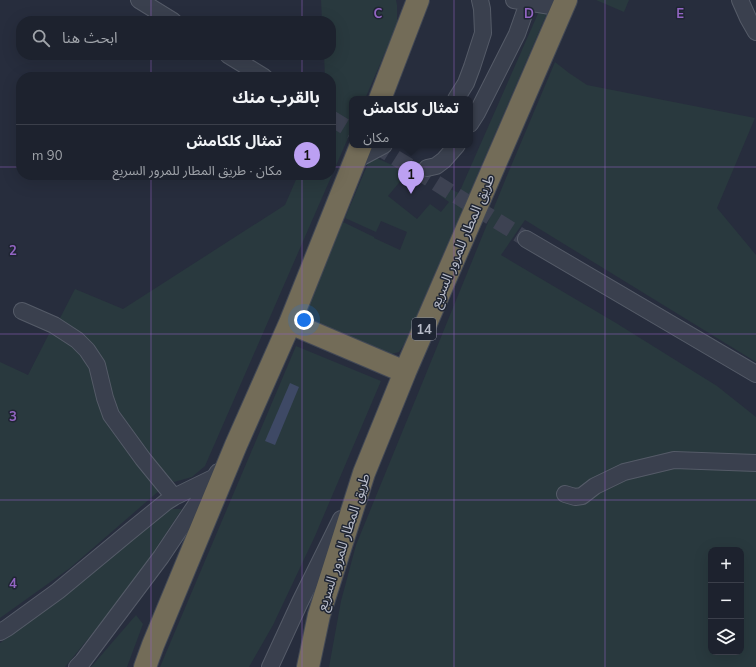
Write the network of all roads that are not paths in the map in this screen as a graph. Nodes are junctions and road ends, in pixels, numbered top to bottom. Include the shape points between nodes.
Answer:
1 (139, 0) edge
2 (480, 0) edge
3 (740, 0) edge
4 (524, 1) edge
5 (417, 4) edge
6 (565, 4) edge
7 (165, 16) edge
8 (756, 32) edge
9 (236, 60) edge
10 (256, 72) edge
11 (381, 96) edge
12 (458, 96) edge
13 (473, 119) edge
14 (373, 148) edge
15 (454, 148) edge
16 (358, 152) edge
17 (427, 168) dead end
18 (526, 239) tunnel mouth
19 (22, 311) dead end
20 (290, 323) junction
21 (405, 372) junction
22 (756, 374) edge
23 (236, 444) junction
24 (756, 463) edge
25 (364, 473) junction
26 (214, 478) junction
27 (565, 494) dead end
28 (174, 497) junction
29 (0, 632) edge
30 (77, 667) edge
31 (145, 667) edge
32 (270, 667) edge
33 (308, 667) edge

1 - 7 street
2 - 12 street via 483,33 466,83
3 - 8 street
4 - 6 street
4 - 13 street via 517,34
5 - 11 highway
6 - 21 highway, طريق المطار للمرور السريع / 14
9 - 10 street
14 - 16 street
15 - 17 street via 436,166
16 - 20 highway
18 - 22 street
19 - 28 street via 54,325 87,350 97,365 111,414
20 - 21 highway
20 - 23 highway
21 - 25 highway, طريق المطار للمرور السريع / 14
23 - 26 street
23 - 31 highway
24 - 27 street via 674,460 624,472 595,486 582,496
25 - 32 street
25 - 33 highway, طريق المطار للمرور السريع / 14 via 319,615
26 - 28 street
26 - 30 street via 161,557
28 - 29 street via 58,591

